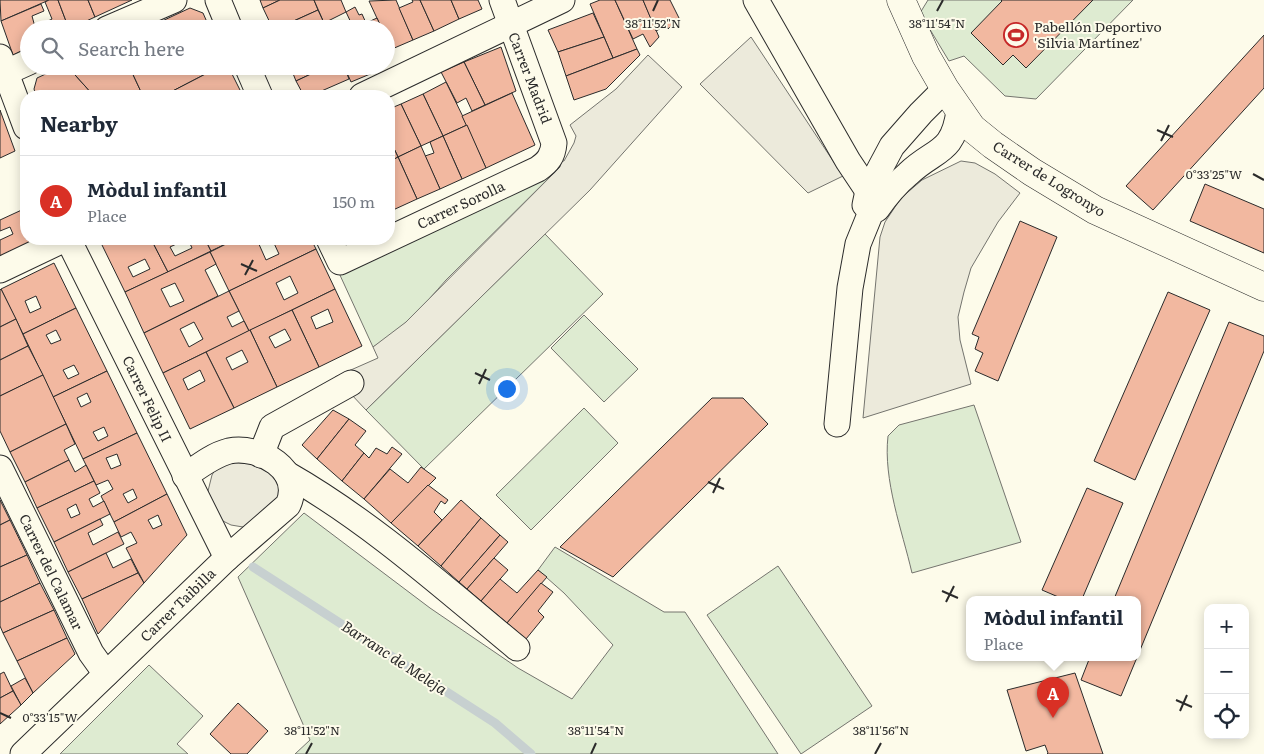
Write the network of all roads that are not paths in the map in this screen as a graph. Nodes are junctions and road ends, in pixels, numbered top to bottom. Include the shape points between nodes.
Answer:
1 (174, 0) edge
2 (218, 0) edge
3 (502, 0) edge
4 (562, 0) edge
5 (756, 0) edge
6 (901, 0) edge
7 (128, 20) edge
8 (226, 20) edge
9 (510, 25) junction
10 (20, 64) edge
11 (2, 68) edge
12 (251, 75) edge
13 (257, 90) edge
14 (375, 90) edge
15 (952, 100) junction
16 (20, 112) edge
17 (948, 145) junction
18 (993, 145) junction
19 (551, 157) joint
20 (869, 202) junction
21 (395, 236) edge
22 (53, 245) edge
23 (69, 245) edge
24 (332, 245) edge
25 (376, 245) edge
26 (0, 270) edge
27 (1264, 286) edge
28 (352, 383) dead end
29 (837, 424) dead end
30 (261, 455) junction
31 (0, 468) edge
32 (287, 474) junction
33 (185, 476) junction
34 (317, 491) junction
35 (288, 505) junction
36 (227, 558) junction
37 (517, 648) dead end
38 (106, 674) junction
39 (23, 754) edge

1 - 7 street
2 - 8 street
3 - 9 street, Carrer Madrid
4 - 9 street
5 - 20 street
6 - 15 street, Carrer de Logronyo via 926,56
9 - 14 street
9 - 19 street, Carrer Madrid via 552,137 554,150
10 - 11 street
11 - 16 street
12 - 13 street
15 - 17 street via 954,133
15 - 18 street, Carrer de Logronyo via 972,128
15 - 20 street via 921,113 892,146
17 - 18 street via 974,141
17 - 20 street via 908,173 877,209
18 - 27 street, Carrer de Logronyo via 1095,210
19 - 21 street, Carrer Sorolla via 538,169
20 - 29 street via 850,288
22 - 26 street
23 - 33 street, Carrer Felip II
24 - 25 street, Carrer Sorolla via 340,262
28 - 30 street via 272,427
30 - 32 street
30 - 33 street via 240,450 228,452
31 - 38 street, Carrer del Calamar via 91,653
32 - 34 street
32 - 35 street via 292,490
33 - 36 street, Carrer Felip II
34 - 35 street via 306,492
34 - 37 street via 375,531
35 - 36 street, Carrer Taibilla
36 - 38 street, Carrer Taibilla
38 - 39 street, Carrer Taibilla

